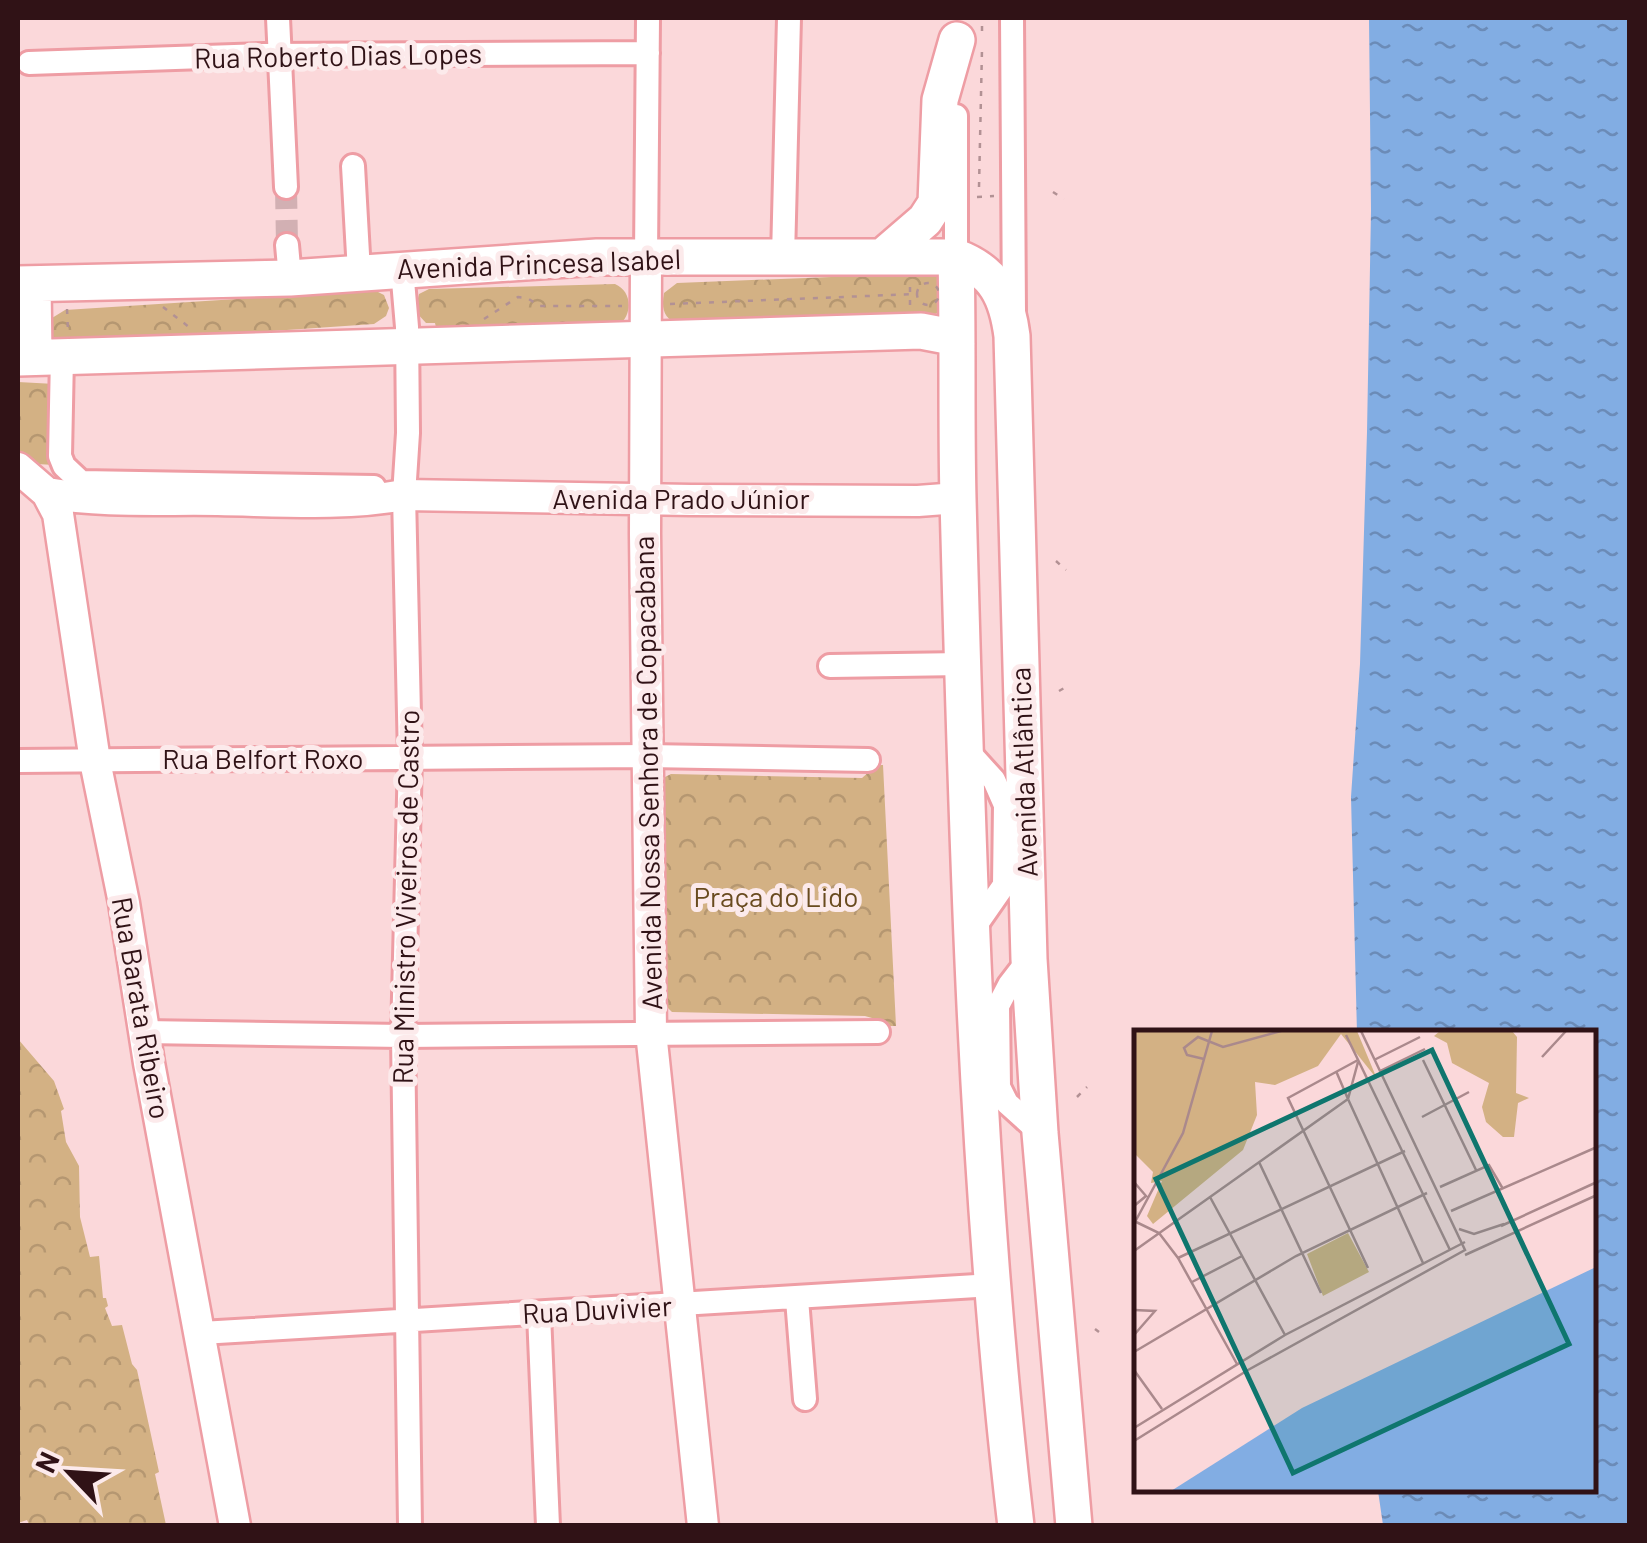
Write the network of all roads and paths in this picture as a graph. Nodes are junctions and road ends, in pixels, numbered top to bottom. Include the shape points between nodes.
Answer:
1 (278, 18) edge
2 (648, 18) edge
3 (790, 18) edge
4 (1012, 18) edge
5 (965, 25) edge
6 (648, 53) junction
7 (280, 56) junction
8 (29, 63) dead end
9 (353, 166) dead end
10 (286, 187) tunnel mouth
11 (992, 187) dead end
12 (1053, 192) dead end
13 (1064, 199) dead end
14 (646, 257) junction
15 (783, 257) junction
16 (882, 257) junction
17 (956, 257) junction
18 (402, 269) junction
19 (359, 272) junction
20 (25, 284) edge
21 (158, 305) dead end
22 (927, 306) joint
23 (196, 330) dead end
24 (1012, 336) junction
25 (646, 340) junction
26 (957, 344) junction
27 (408, 345) junction
28 (38, 357) edge
29 (1016, 465) junction
30 (18, 468) edge
31 (32, 491) edge
32 (404, 495) junction
33 (958, 498) junction
34 (646, 500) junction
35 (1056, 561) dead end
36 (1066, 570) dead end
37 (962, 664) junction
38 (830, 666) dead end
39 (1066, 687) dead end
40 (1058, 691) dead end
41 (648, 756) junction
42 (410, 758) junction
43 (868, 760) dead end
44 (94, 761) junction
45 (18, 762) edge
46 (144, 1032) junction
47 (651, 1032) junction
48 (878, 1032) dead end
49 (403, 1036) junction
50 (1087, 1087) dead end
51 (1077, 1097) dead end
52 (993, 1285) junction
53 (797, 1298) junction
54 (681, 1305) junction
55 (539, 1314) junction
56 (406, 1322) junction
57 (1094, 1329) dead end
58 (201, 1334) junction
59 (1104, 1334) dead end
60 (805, 1398) dead end
61 (235, 1526) edge
62 (410, 1526) edge
63 (548, 1526) edge
64 (703, 1526) edge
65 (1016, 1526) edge
66 (1074, 1526) edge

1 - 7 street
2 - 6 street, Avenida Nossa Senhora de Copacabana
3 - 15 street
4 - 24 street, Avenida Atlântica
5 - 11 path via 980,187
5 - 16 highway via 940,100 936,203
5 - 17 street, Avenida Atlântica
6 - 7 street, Rua Roberto Dias Lopes
6 - 14 street, Avenida Nossa Senhora de Copacabana
7 - 8 street, Rua Roberto Dias Lopes
7 - 10 street
9 - 19 street
12 - 13 path
14 - 15 highway, Avenida Princesa Isabel
14 - 18 highway, Avenida Princesa Isabel
14 - 25 main road, Avenida Nossa Senhora de Copacabana
15 - 16 highway, Avenida Princesa Isabel
16 - 17 highway, Avenida Princesa Isabel
17 - 24 highway via 983,270 1000,289
17 - 26 highway, Avenida Atlântica
18 - 19 highway, Avenida Princesa Isabel
18 - 27 street, Rua Ministro Viveiros de Castro
19 - 20 highway, Avenida Princesa Isabel via 289,262
20 - 28 highway
21 - 23 path
22 - 22 path via 916,297 926,283 939,294
24 - 29 highway, Avenida Atlântica
25 - 26 highway via 921,331
25 - 27 highway
25 - 34 main road, Avenida Nossa Senhora de Copacabana
26 - 33 highway, Avenida Atlântica
27 - 28 highway
27 - 32 street, Rua Ministro Viveiros de Castro
28 - 32 street, Avenida Prado Júnior via 60,456 72,476 90,483 370,486
29 - 33 highway via 980,492
29 - 66 highway, Avenida Atlântica via 1029,959
30 - 31 main road
31 - 32 main road, Avenida Prado Júnior via 77,498 247,500
31 - 44 main road, Rua Barata Ribeiro via 58,514
32 - 34 main road, Avenida Prado Júnior
32 - 42 street, Rua Ministro Viveiros de Castro
33 - 34 main road, Avenida Prado Júnior
33 - 37 highway, Avenida Atlântica
34 - 41 main road, Avenida Nossa Senhora de Copacabana
35 - 36 path
37 - 38 street
37 - 52 highway, Avenida Atlântica
39 - 40 path
41 - 42 street, Rua Belfort Roxo
41 - 43 street, Rua Belfort Roxo
41 - 47 main road, Avenida Nossa Senhora de Copacabana
42 - 44 street, Rua Belfort Roxo
42 - 49 street, Rua Ministro Viveiros de Castro
44 - 45 street, Rua Belfort Roxo
44 - 46 main road, Rua Barata Ribeiro
46 - 49 street
46 - 58 main road, Rua Barata Ribeiro
47 - 48 street
47 - 49 street
47 - 54 main road, Avenida Nossa Senhora de Copacabana
49 - 56 street, Rua Ministro Viveiros de Castro
50 - 51 path
52 - 53 street, Rua Duvivier
52 - 65 highway, Avenida Atlântica
53 - 54 street, Rua Duvivier
53 - 60 street
54 - 55 street, Rua Duvivier
54 - 64 main road, Avenida Nossa Senhora de Copacabana
55 - 56 street, Rua Duvivier
55 - 63 street
56 - 58 street, Rua Duvivier
56 - 62 street, Rua Ministro Viveiros de Castro
57 - 59 path
58 - 61 main road, Rua Barata Ribeiro

